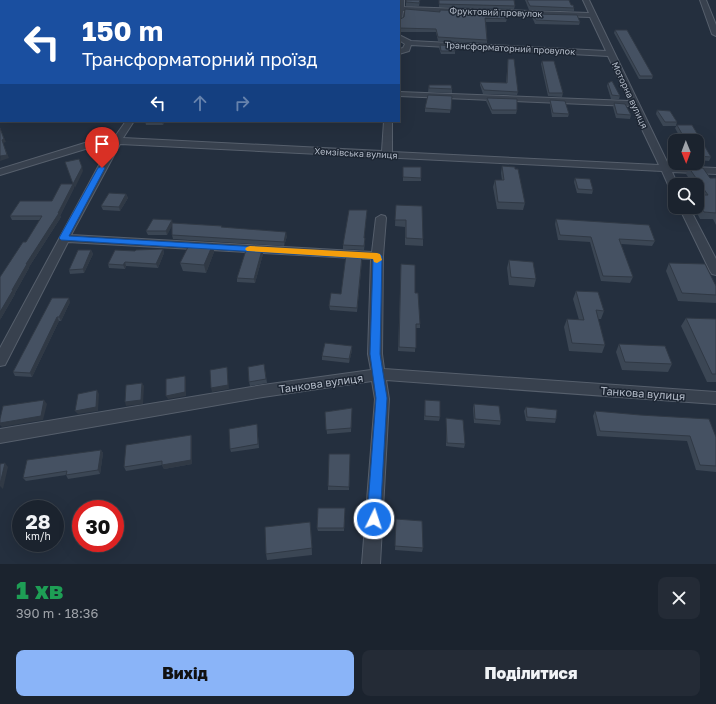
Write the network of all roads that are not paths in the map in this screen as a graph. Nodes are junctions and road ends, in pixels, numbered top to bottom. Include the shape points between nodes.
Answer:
1 (401, 0) edge
2 (586, 0) edge
3 (703, 0) edge
4 (400, 9) edge
5 (707, 13) junction
6 (716, 13) edge
7 (592, 15) junction
8 (716, 34) edge
9 (400, 37) edge
10 (409, 43) junction
11 (400, 52) edge
12 (612, 54) junction
13 (400, 94) edge
14 (634, 104) junction
15 (129, 122) edge
16 (388, 122) edge
17 (117, 140) junction
18 (387, 154) junction
19 (665, 169) junction
20 (0, 172) edge
21 (716, 172) edge
22 (670, 178) edge
23 (688, 214) edge
24 (381, 218) dead end
25 (64, 238) junction
26 (377, 256) junction
27 (716, 271) edge
28 (0, 361) edge
29 (379, 374) junction
30 (716, 398) edge
31 (0, 436) edge
32 (371, 564) edge

1 - 4 street
2 - 7 street, Моторна вулиця
3 - 5 street
4 - 7 street, Фруктовий провулок
5 - 6 street
5 - 8 street
7 - 12 street, Моторна вулиця
9 - 10 street
10 - 11 street via 406,49
10 - 12 street, Трансформаторний провулок
12 - 14 street, Моторна вулиця
13 - 14 street
14 - 19 street, Моторна вулиця
15 - 17 street
16 - 18 street
17 - 18 street, Хемзівська вулиця
17 - 20 street, Хемзівська вулиця via 104,140
17 - 25 street
18 - 19 street, Хемзівська вулиця
19 - 21 street, Хемзівська вулиця
19 - 22 street, Моторна вулиця
23 - 27 street
24 - 26 street
25 - 26 street
25 - 28 street
26 - 29 street via 375,354
29 - 30 street, Танкова вулиця
29 - 31 street, Танкова вулиця
29 - 32 street via 382,398

